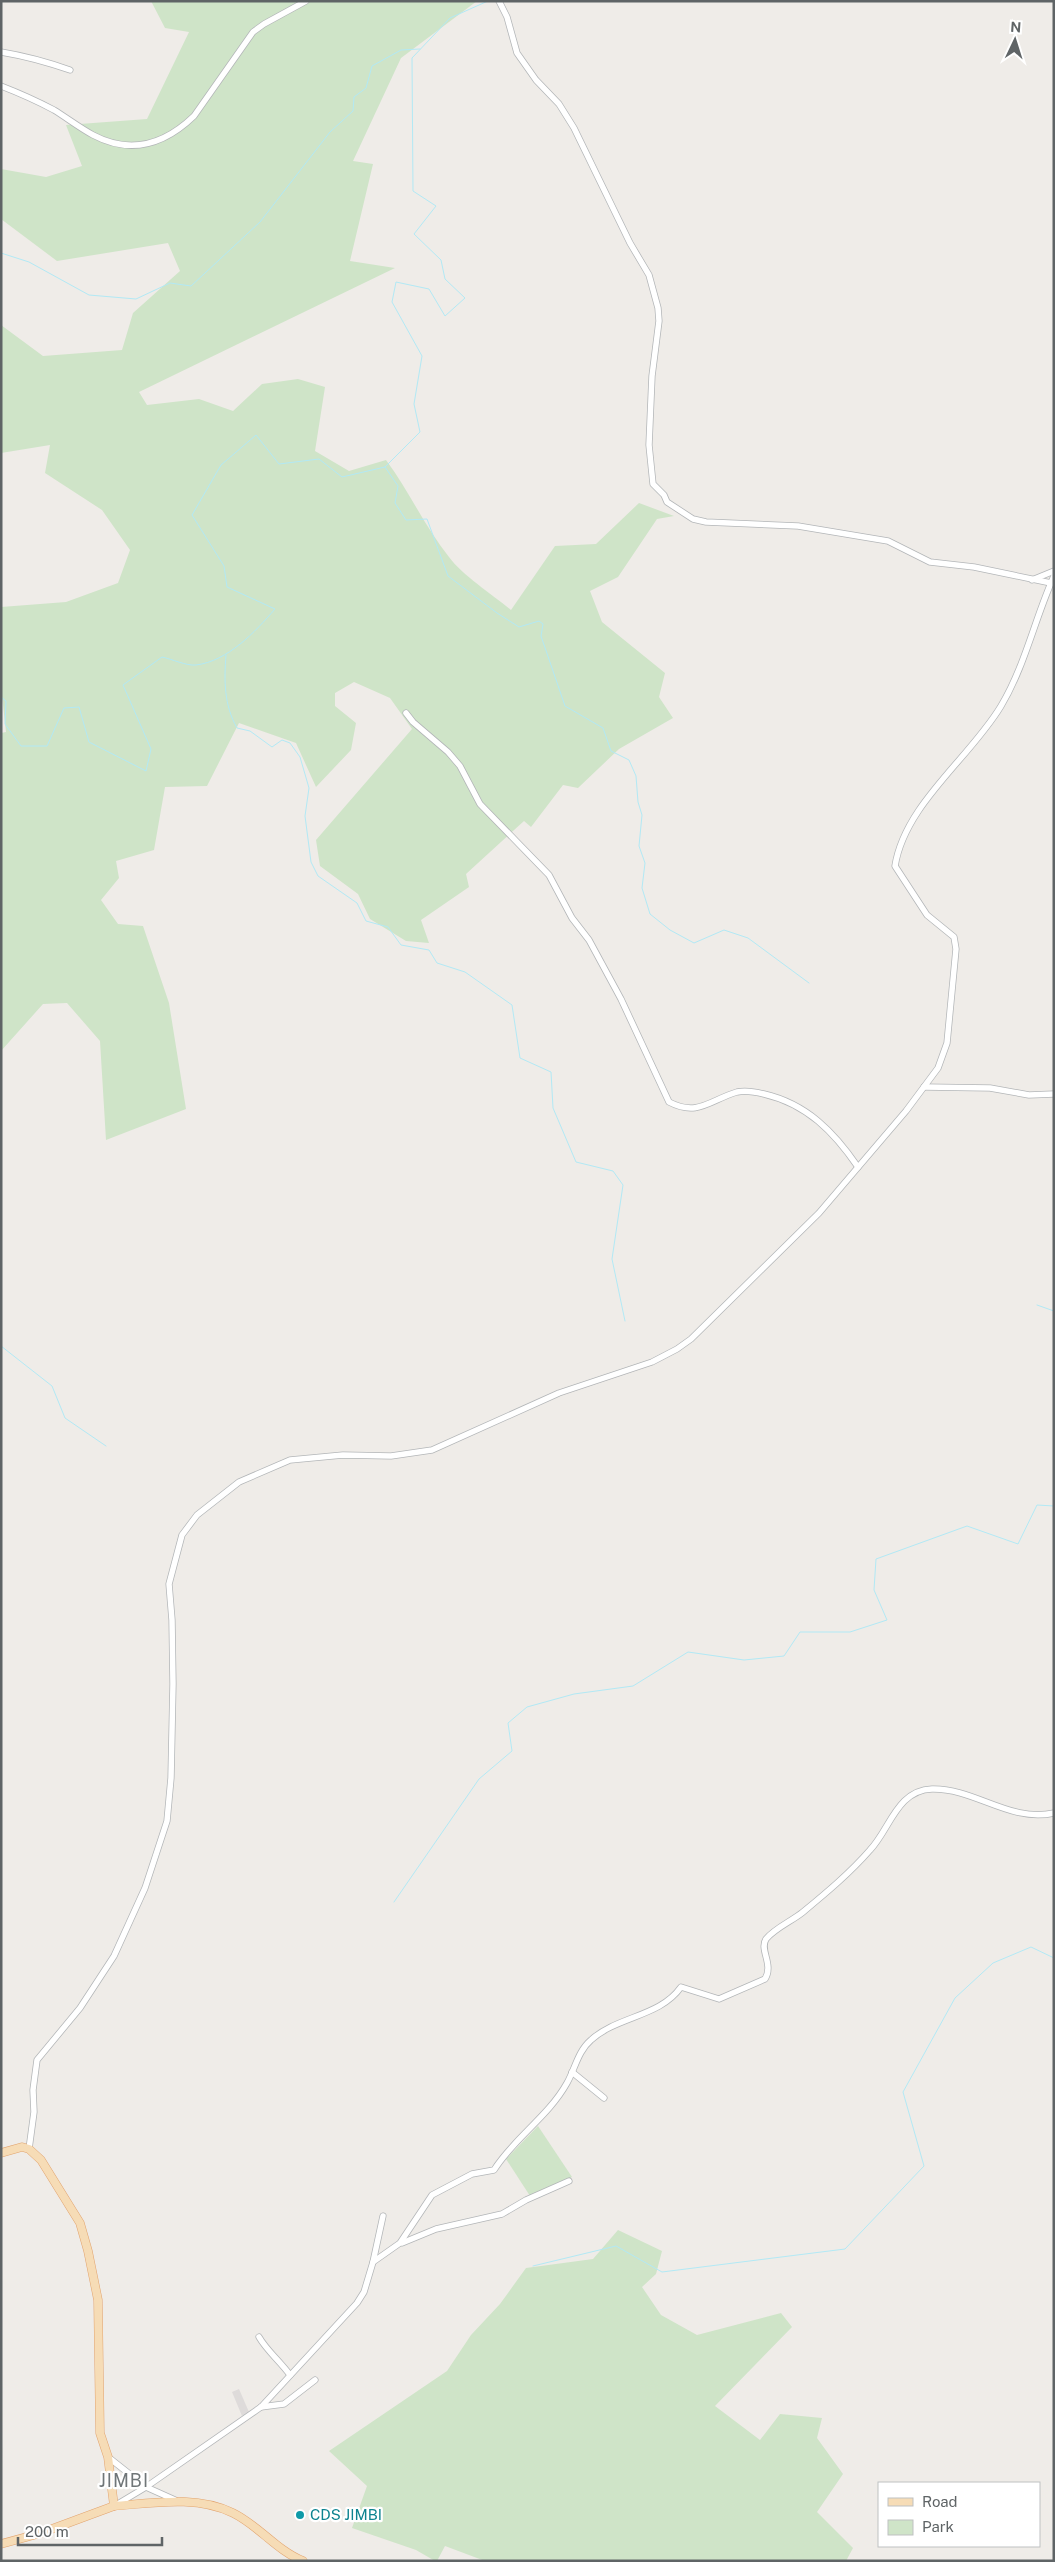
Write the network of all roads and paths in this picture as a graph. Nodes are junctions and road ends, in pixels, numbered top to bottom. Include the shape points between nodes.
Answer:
1 (306, 1) edge
2 (499, 1) edge
3 (1, 52) edge
4 (70, 70) dead end
5 (1, 86) edge
6 (1054, 571) edge
7 (1054, 576) edge
8 (1032, 580) junction
9 (1051, 583) junction
10 (406, 713) dead end
11 (924, 1087) junction
12 (1054, 1094) edge
13 (858, 1167) junction
14 (1054, 1813) edge
15 (572, 2072) junction
16 (604, 2098) dead end
17 (29, 2149) junction
18 (1, 2153) edge
19 (569, 2181) dead end
20 (383, 2216) dead end
21 (400, 2244) junction
22 (373, 2262) junction
23 (259, 2337) dead end
24 (290, 2375) junction
25 (315, 2380) dead end
26 (261, 2407) junction
27 (108, 2457) junction
28 (146, 2487) junction
29 (176, 2501) junction
30 (114, 2506) junction
31 (1, 2544) edge
32 (303, 2561) edge

1 - 5 street via 253,32 194,116 161,141 147,146 112,143 93,135 53,109
2 - 8 street via 517,53 559,104 574,128 649,275 659,321 652,376 649,445 653,484 667,502 693,519 706,522 798,526 888,541 930,562 982,568
3 - 4 street via 31,57
6 - 8 street
7 - 9 street
8 - 9 street
9 - 11 street via 1006,698 991,723 919,810 896,858 895,866 916,900 927,915 954,937 956,949 947,1043 938,1068
10 - 13 street via 448,752 460,766 480,804 549,874 621,999 669,1102 687,1110 739,1092 780,1098 817,1118 836,1136
11 - 12 street via 990,1088 1029,1095
11 - 13 street
13 - 17 street via 807,1225 677,1349 652,1362 559,1393 432,1450 391,1456 343,1455 290,1460 239,1482 197,1515 182,1535 169,1584 172,1620 171,1778 167,1821 146,1888 121,1944 104,1974 36,2060
14 - 15 street via 1026,1815 945,1789 915,1794 902,1802 864,1858 803,1913 767,1938 764,1946 769,1969 766,1979 719,1999 681,1987 673,1999 610,2026 590,2040
15 - 16 street
15 - 21 street via 553,2105 504,2154 494,2170 472,2174 432,2195
17 - 18 main road via 22,2147
17 - 27 main road via 41,2160 73,2210 88,2251 99,2310 100,2433
19 - 21 street via 502,2214 419,2234
20 - 22 street
21 - 22 street
22 - 24 street via 364,2292 357,2303
23 - 24 street
24 - 26 street
25 - 26 street via 284,2404
26 - 28 street
27 - 28 street
27 - 30 main road
28 - 29 street
28 - 30 street
29 - 30 main road
29 - 32 main road via 233,2513
30 - 31 main road via 42,2533

